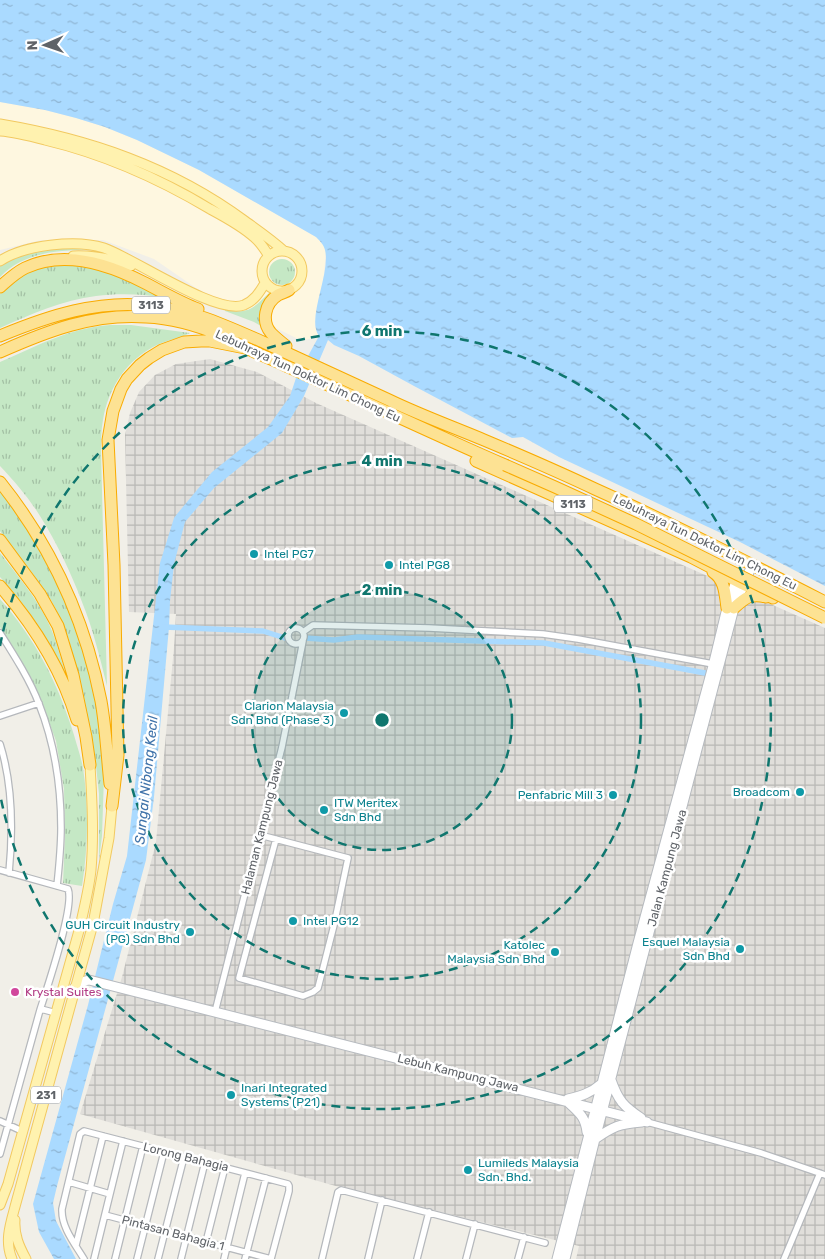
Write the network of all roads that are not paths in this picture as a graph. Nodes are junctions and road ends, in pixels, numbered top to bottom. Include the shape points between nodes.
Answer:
1 (0, 124) edge
2 (0, 131) edge
3 (284, 251) junction
4 (268, 256) junction
5 (0, 261) edge
6 (29, 267) junction
7 (155, 275) junction
8 (265, 283) junction
9 (0, 287) edge
10 (289, 290) junction
11 (0, 336) edge
12 (286, 346) junction
13 (245, 348) junction
14 (0, 352) edge
15 (296, 360) junction
16 (330, 374) junction
17 (390, 401) junction
18 (412, 424) junction
19 (487, 441) junction
20 (507, 462) junction
21 (0, 482) edge
22 (0, 540) edge
23 (691, 557) junction
24 (745, 576) junction
25 (0, 586) edge
26 (782, 602) junction
27 (825, 602) edge
28 (731, 608) junction
29 (825, 610) edge
30 (825, 618) edge
31 (825, 622) edge
32 (303, 632) junction
33 (0, 633) edge
34 (303, 641) junction
35 (713, 664) junction
36 (39, 703) junction
37 (0, 716) edge
38 (0, 744) edge
39 (90, 765) junction
40 (112, 806) junction
41 (260, 835) junction
42 (276, 839) junction
43 (0, 870) edge
44 (9, 873) junction
45 (57, 886) junction
46 (84, 957) junction
47 (91, 980) junction
48 (75, 988) junction
49 (41, 1008) junction
50 (215, 1012) junction
51 (56, 1013) junction
52 (611, 1080) junction
53 (601, 1084) junction
54 (566, 1100) junction
55 (599, 1109) junction
56 (0, 1121) edge
57 (647, 1122) junction
58 (8, 1126) junction
59 (22, 1130) junction
60 (103, 1136) junction
61 (591, 1139) junction
62 (123, 1141) junction
63 (143, 1146) junction
64 (164, 1152) junction
65 (0, 1154) edge
66 (184, 1157) junction
67 (205, 1162) junction
68 (224, 1167) junction
69 (245, 1173) junction
70 (822, 1174) edge
71 (266, 1178) junction
72 (69, 1182) junction
73 (90, 1188) junction
74 (110, 1194) junction
75 (382, 1200) junction
76 (1, 1203) edge
77 (16, 1203) junction
78 (429, 1212) junction
79 (104, 1215) junction
80 (125, 1220) junction
81 (475, 1224) junction
82 (145, 1226) junction
83 (165, 1231) junction
84 (186, 1236) junction
85 (524, 1237) junction
86 (206, 1242) junction
87 (545, 1243) dead end
88 (76, 1245) junction
89 (226, 1247) junction
90 (246, 1256) edge
91 (12, 1259) edge
92 (26, 1259) edge
93 (84, 1259) edge
94 (94, 1259) edge
95 (115, 1259) edge
96 (137, 1259) edge
97 (158, 1259) edge
98 (181, 1259) edge
99 (224, 1259) edge
100 (271, 1259) edge
101 (322, 1259) edge
102 (368, 1259) edge
103 (417, 1259) edge
104 (466, 1259) edge
105 (518, 1259) edge
106 (557, 1259) edge
107 (565, 1259) edge
108 (784, 1259) edge

1 - 3 main road via 89,144 154,168 208,196
2 - 4 main road via 80,149 150,176 227,219 255,238
3 - 4 main road
3 - 10 main road via 294,255 302,269 301,280
4 - 8 main road via 262,266
5 - 7 main road via 35,247 85,245 116,253
6 - 7 main road via 53,258 89,256 116,260
6 - 9 highway
6 - 12 highway via 44,262 72,260 106,266
7 - 8 main road via 221,304 235,306 253,300
8 - 10 main road via 276,291
10 - 12 highway via 274,299 265,314 267,327
11 - 15 highway, Lebuhraya Tun Doktor Lim Chong Eu / 3113 via 78,309 122,304 149,305 202,316
12 - 15 highway
13 - 14 highway, Lebuhraya Tun Doktor Lim Chong Eu / 3113 via 221,335 188,324 129,316 92,319 66,326
13 - 15 highway, Lebuhraya Tun Doktor Lim Chong Eu / 3113
13 - 40 highway via 201,341 184,342 162,350 133,372 121,389 113,411 108,440 118,755
15 - 16 highway, Lebuhraya Tun Doktor Lim Chong Eu / 3113
16 - 17 highway, Lebuhraya Tun Doktor Lim Chong Eu / 3113
16 - 18 highway, Lebuhraya Tun Doktor Lim Chong Eu / 3113
16 - 19 highway via 475,431
17 - 19 highway, Lebuhraya Tun Doktor Lim Chong Eu / 3113
17 - 20 highway, Lebuhraya Tun Doktor Lim Chong Eu / 3113
18 - 20 highway, Lebuhraya Tun Doktor Lim Chong Eu / 3113
18 - 23 highway, Lebuhraya Tun Doktor Lim Chong Eu / 3113 via 447,447 491,468
19 - 24 highway, Lebuhraya Tun Doktor Lim Chong Eu / 3113 via 684,531
20 - 29 highway, 3113 via 660,528
20 - 30 highway, 3113, bridge
21 - 40 highway via 54,563 84,636 101,703
22 - 39 highway via 40,594 58,626 73,676
23 - 24 highway, Lebuhraya Tun Doktor Lim Chong Eu / 3113
23 - 28 highway via 722,580
24 - 26 highway, Lebuhraya Tun Doktor Lim Chong Eu / 3113
24 - 27 highway, Lebuhraya Tun Doktor Lim Chong Eu via 762,575
24 - 28 street, Jalan Kampung Jawa
25 - 39 highway via 24,616 53,662 74,711
26 - 28 highway via 753,595
26 - 31 highway, Lebuhraya Tun Doktor Lim Chong Eu / 3113
28 - 35 street, Jalan Kampung Jawa
28 - 52 street, Jalan Kampung Jawa
32 - 34 street
32 - 34 street via 294,629 288,636 294,644
32 - 35 street via 313,625 542,634
33 - 36 street
34 - 41 street, Halaman Kampung Jawa
35 - 53 street, Jalan Kampung Jawa
36 - 37 street
36 - 45 street via 53,755 59,796
38 - 44 street via 11,813
39 - 51 main road, 231 via 93,812 91,870 80,927
40 - 46 main road, 231 via 97,902
41 - 42 street
41 - 50 street, Halaman Kampung Jawa
42 - 42 street via 240,978 303,996 318,988 348,858
43 - 44 street
44 - 45 street
45 - 49 street via 69,890 69,902
46 - 47 street via 84,968
46 - 48 main road, 231
47 - 48 street
47 - 50 street, Lebuh Kampung Jawa
48 - 77 main road, 231
49 - 51 street
49 - 58 street
50 - 54 street, Lebuh Kampung Jawa
51 - 59 main road, 231
52 - 55 street, Jalan Kampung Jawa
52 - 57 street via 620,1100
53 - 54 street via 592,1092
53 - 55 street, Jalan Kampung Jawa
54 - 55 street, Lebuh Kampung Jawa
54 - 61 street via 586,1122
55 - 57 street, Lebuh Kampung Jawa
55 - 61 street, Jalan Kampung Jawa
56 - 58 street
57 - 61 street via 622,1124
57 - 70 street, Lebuh Kampung Jawa via 761,1153
58 - 59 street
58 - 65 street
59 - 76 main road, 231
60 - 62 street, Lorong Bahagia
60 - 72 street, Lorong Bahagia via 82,1132
60 - 73 street
61 - 106 street, Jalan Kampung Jawa
61 - 107 street, Jalan Kampung Jawa
62 - 63 street, Lorong Bahagia
62 - 74 street
63 - 64 street, Lorong Bahagia
63 - 80 street
64 - 66 street, Lorong Bahagia
64 - 82 street
66 - 67 street, Lorong Bahagia
66 - 83 street
67 - 68 street, Lorong Bahagia
67 - 84 street
68 - 69 street, Lorong Bahagia
68 - 86 street
69 - 71 street, Lorong Bahagia
69 - 89 street
70 - 108 street
71 - 90 street
71 - 100 street, Lorong Bahagia via 289,1186
72 - 73 street
72 - 88 street via 62,1221
73 - 74 street
73 - 88 street
74 - 79 street
75 - 78 street
75 - 101 street via 340,1190
75 - 102 street
77 - 91 main road, 231 via 8,1236
77 - 92 main road via 16,1237
78 - 81 street
78 - 103 street
79 - 80 street, Pintasan Bahagia 1
79 - 94 street
80 - 82 street, Pintasan Bahagia 1
80 - 95 street
81 - 85 street
81 - 104 street
82 - 83 street, Pintasan Bahagia 1
82 - 96 street
83 - 84 street, Pintasan Bahagia 1
83 - 97 street
84 - 86 street, Pintasan Bahagia 1
84 - 98 street
85 - 87 street
85 - 105 street
86 - 89 street, Pintasan Bahagia 1
88 - 93 street
89 - 90 street, Pintasan Bahagia 1
89 - 99 street
90 - 100 street, Pintasan Bahagia 1

